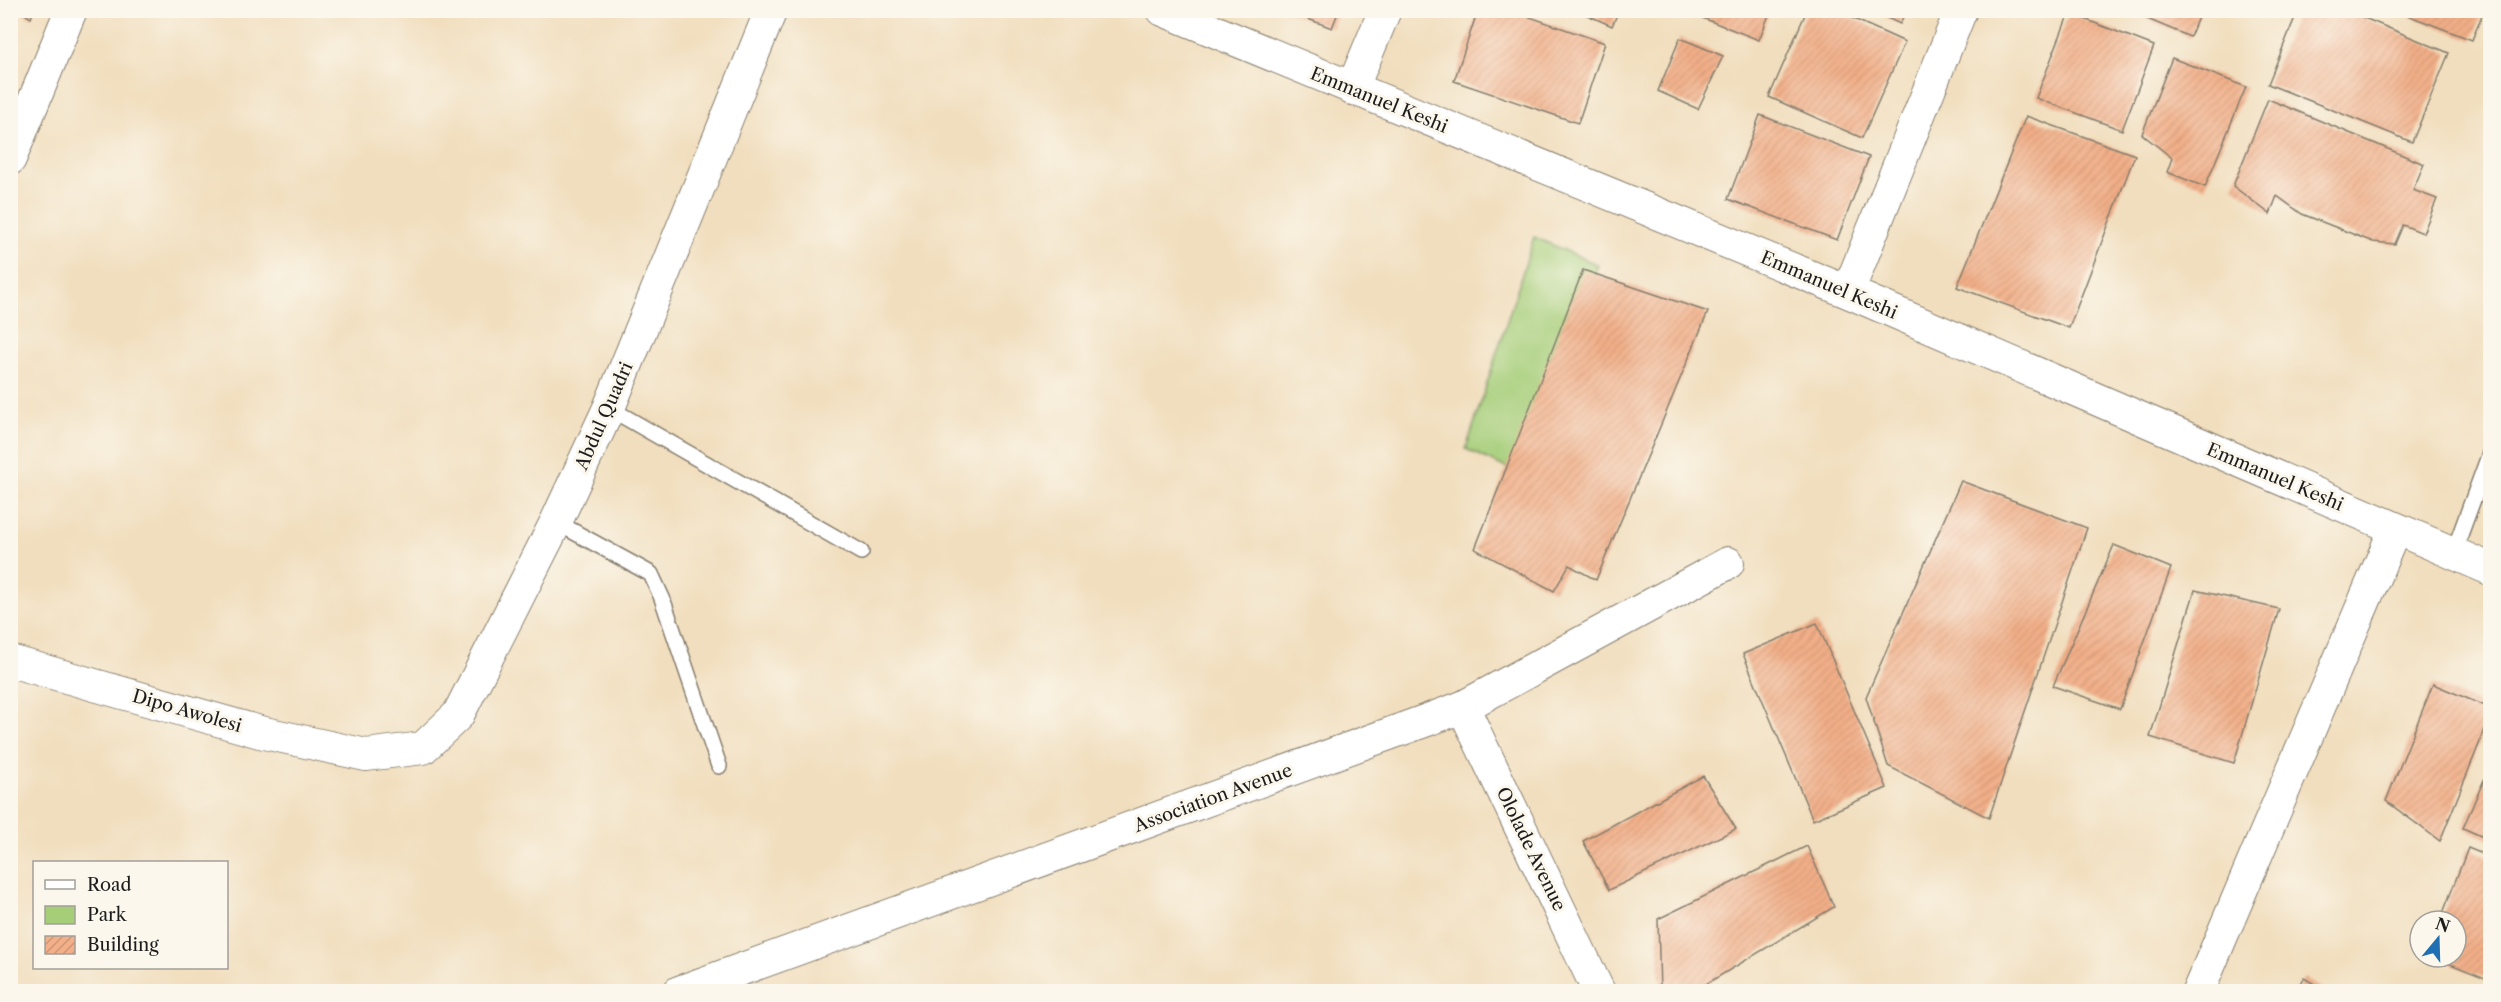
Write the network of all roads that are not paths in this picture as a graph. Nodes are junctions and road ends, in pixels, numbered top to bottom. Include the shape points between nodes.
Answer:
1 (71, 10) edge
2 (771, 10) edge
3 (1163, 10) edge
4 (1385, 10) edge
5 (1961, 10) edge
6 (1352, 89) junction
7 (10, 159) edge
8 (1848, 292) junction
9 (609, 408) junction
10 (2490, 453) edge
11 (556, 522) junction
12 (2395, 529) junction
13 (861, 552) dead end
14 (2453, 554) junction
15 (1728, 563) dead end
16 (2490, 569) edge
17 (10, 661) edge
18 (1463, 707) junction
19 (366, 755) joint
20 (719, 766) dead end
21 (679, 992) edge
22 (1599, 992) edge
23 (2198, 992) edge

1 - 7 street
2 - 9 street, Abdul Quadri
3 - 6 street, Emmanuel Keshi
4 - 6 street
5 - 8 street
6 - 8 street, Emmanuel Keshi
8 - 12 street, Emmanuel Keshi
9 - 11 street, Abdul Quadri
9 - 13 lane
10 - 14 lane
11 - 19 street, Abdul Quadri via 458,715 423,747
11 - 20 lane via 651,574
12 - 14 street, Emmanuel Keshi
12 - 23 street
14 - 16 street, Emmanuel Keshi
15 - 18 street, Association Avenue
17 - 19 street, Dipo Awolesi via 260,732
18 - 21 street, Association Avenue
18 - 22 street, Ololade Avenue

